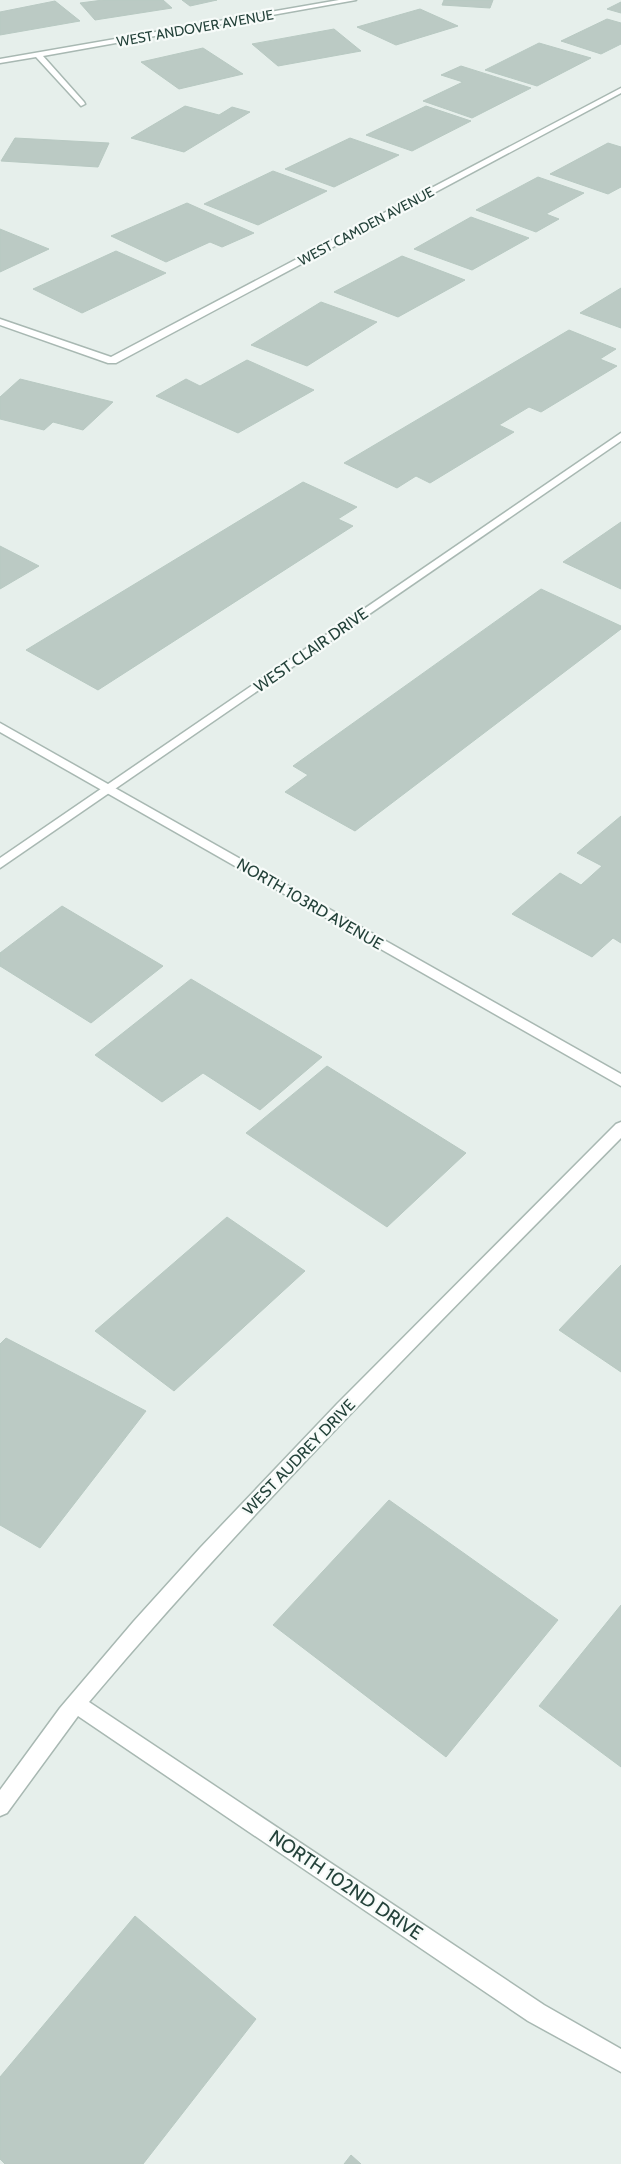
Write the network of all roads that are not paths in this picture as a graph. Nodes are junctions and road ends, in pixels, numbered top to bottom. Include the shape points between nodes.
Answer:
1 (352, 0) edge
2 (38, 55) junction
3 (0, 61) edge
4 (621, 90) edge
5 (81, 104) dead end
6 (0, 322) edge
7 (621, 436) edge
8 (0, 727) edge
9 (109, 789) junction
10 (0, 864) edge
11 (621, 1081) edge
12 (621, 1128) edge
13 (76, 1704) junction
14 (0, 1806) edge
15 (621, 2061) edge

1 - 2 street, WEST ANDOVER AVENUE
2 - 3 street, WEST ANDOVER AVENUE
2 - 5 street
4 - 6 street, WEST CAMDEN AVENUE via 112,362
7 - 9 street, WEST CLAIR DRIVE
8 - 9 street, NORTH 103RD AVENUE
9 - 10 street, WEST CLAIR DRIVE
9 - 11 street, NORTH 103RD AVENUE
12 - 13 street, WEST AUDREY DRIVE via 279,1476 171,1592
13 - 14 street, WEST AUDREY DRIVE
13 - 15 street, NORTH 102ND DRIVE via 536,2013

